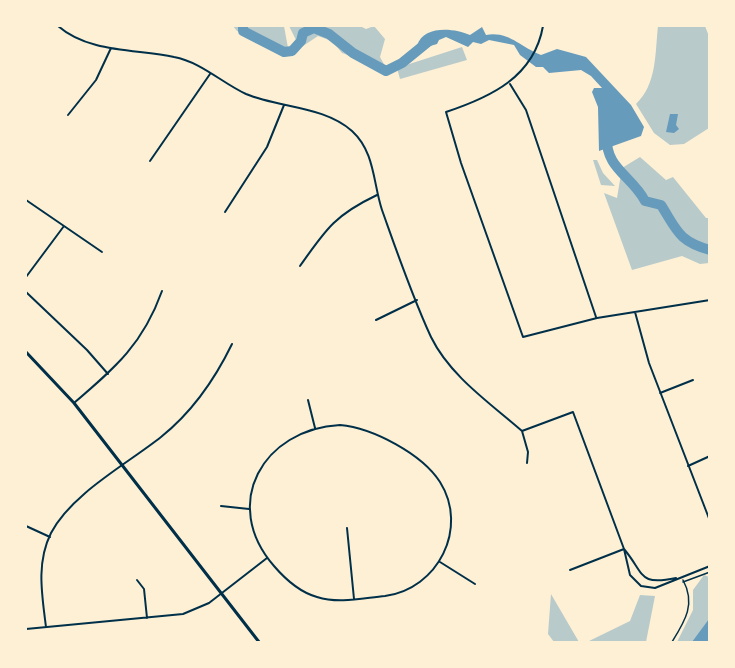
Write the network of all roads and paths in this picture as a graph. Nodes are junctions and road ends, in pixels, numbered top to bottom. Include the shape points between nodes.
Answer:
1 (58, 26) edge
2 (543, 26) edge
3 (111, 48) junction
4 (210, 74) junction
5 (510, 84) junction
6 (284, 105) junction
7 (68, 115) dead end
8 (150, 161) dead end
9 (377, 195) junction
10 (26, 200) edge
11 (225, 212) dead end
12 (64, 226) junction
13 (102, 252) dead end
14 (300, 266) dead end
15 (26, 277) edge
16 (162, 291) dead end
17 (26, 292) edge
18 (417, 300) junction
19 (710, 300) edge
20 (635, 312) junction
21 (597, 318) junction
22 (376, 320) dead end
23 (232, 344) dead end
24 (26, 352) edge
25 (108, 374) junction
26 (693, 380) dead end
27 (660, 393) junction
28 (308, 400) dead end
29 (74, 403) junction
30 (315, 428) junction
31 (522, 431) junction
32 (710, 456) edge
33 (527, 463) dead end
34 (124, 465) junction
35 (688, 466) junction
36 (221, 506) dead end
37 (249, 509) junction
38 (710, 521) edge
39 (26, 526) edge
40 (347, 528) dead end
41 (50, 537) junction
42 (624, 549) junction
43 (267, 558) junction
44 (440, 562) junction
45 (710, 566) edge
46 (570, 570) dead end
47 (710, 572) edge
48 (682, 577) junction
49 (137, 580) dead end
50 (683, 582) junction
51 (475, 584) dead end
52 (221, 594) junction
53 (354, 599) junction
54 (147, 618) junction
55 (45, 627) junction
56 (26, 629) edge
57 (259, 642) edge
58 (672, 642) edge

1 - 3 street via 75,37
2 - 5 street via 524,69
3 - 4 street via 175,57
3 - 7 street via 96,80
4 - 6 street via 246,94
4 - 8 street
5 - 21 street via 526,110
5 - 21 street via 477,102 446,112 523,337
6 - 9 street via 338,120 354,133 374,168
6 - 11 street via 267,147
9 - 14 street via 332,222
9 - 18 street
10 - 12 street
12 - 13 street
12 - 15 street
16 - 25 street via 142,336
17 - 25 street
18 - 22 street
18 - 31 street via 432,338 447,360
19 - 20 street
20 - 21 street
20 - 27 street
23 - 34 street via 190,409
24 - 29 street
25 - 29 street
26 - 27 street
27 - 35 street
28 - 30 street
29 - 34 street
30 - 37 street via 282,445 262,465 251,490
30 - 44 street via 340,425 366,430 420,462 434,475 444,490 451,513 449,541
31 - 33 street
31 - 42 street via 573,412
32 - 35 street
34 - 41 street via 68,509
34 - 52 street
35 - 38 street
36 - 37 street
37 - 43 street via 254,536
39 - 41 street
40 - 53 street
41 - 55 street via 41,575
42 - 46 street
42 - 48 street via 644,579 655,582
42 - 48 street via 630,575 641,586 655,588
43 - 52 street
43 - 53 street via 285,579 308,594 326,599
44 - 51 street
44 - 53 street via 423,580 406,590
45 - 48 street
47 - 50 path
48 - 50 path
49 - 54 street via 145,594
50 - 58 path via 690,608
52 - 54 street via 192,612
52 - 57 street
54 - 55 street
55 - 56 street

